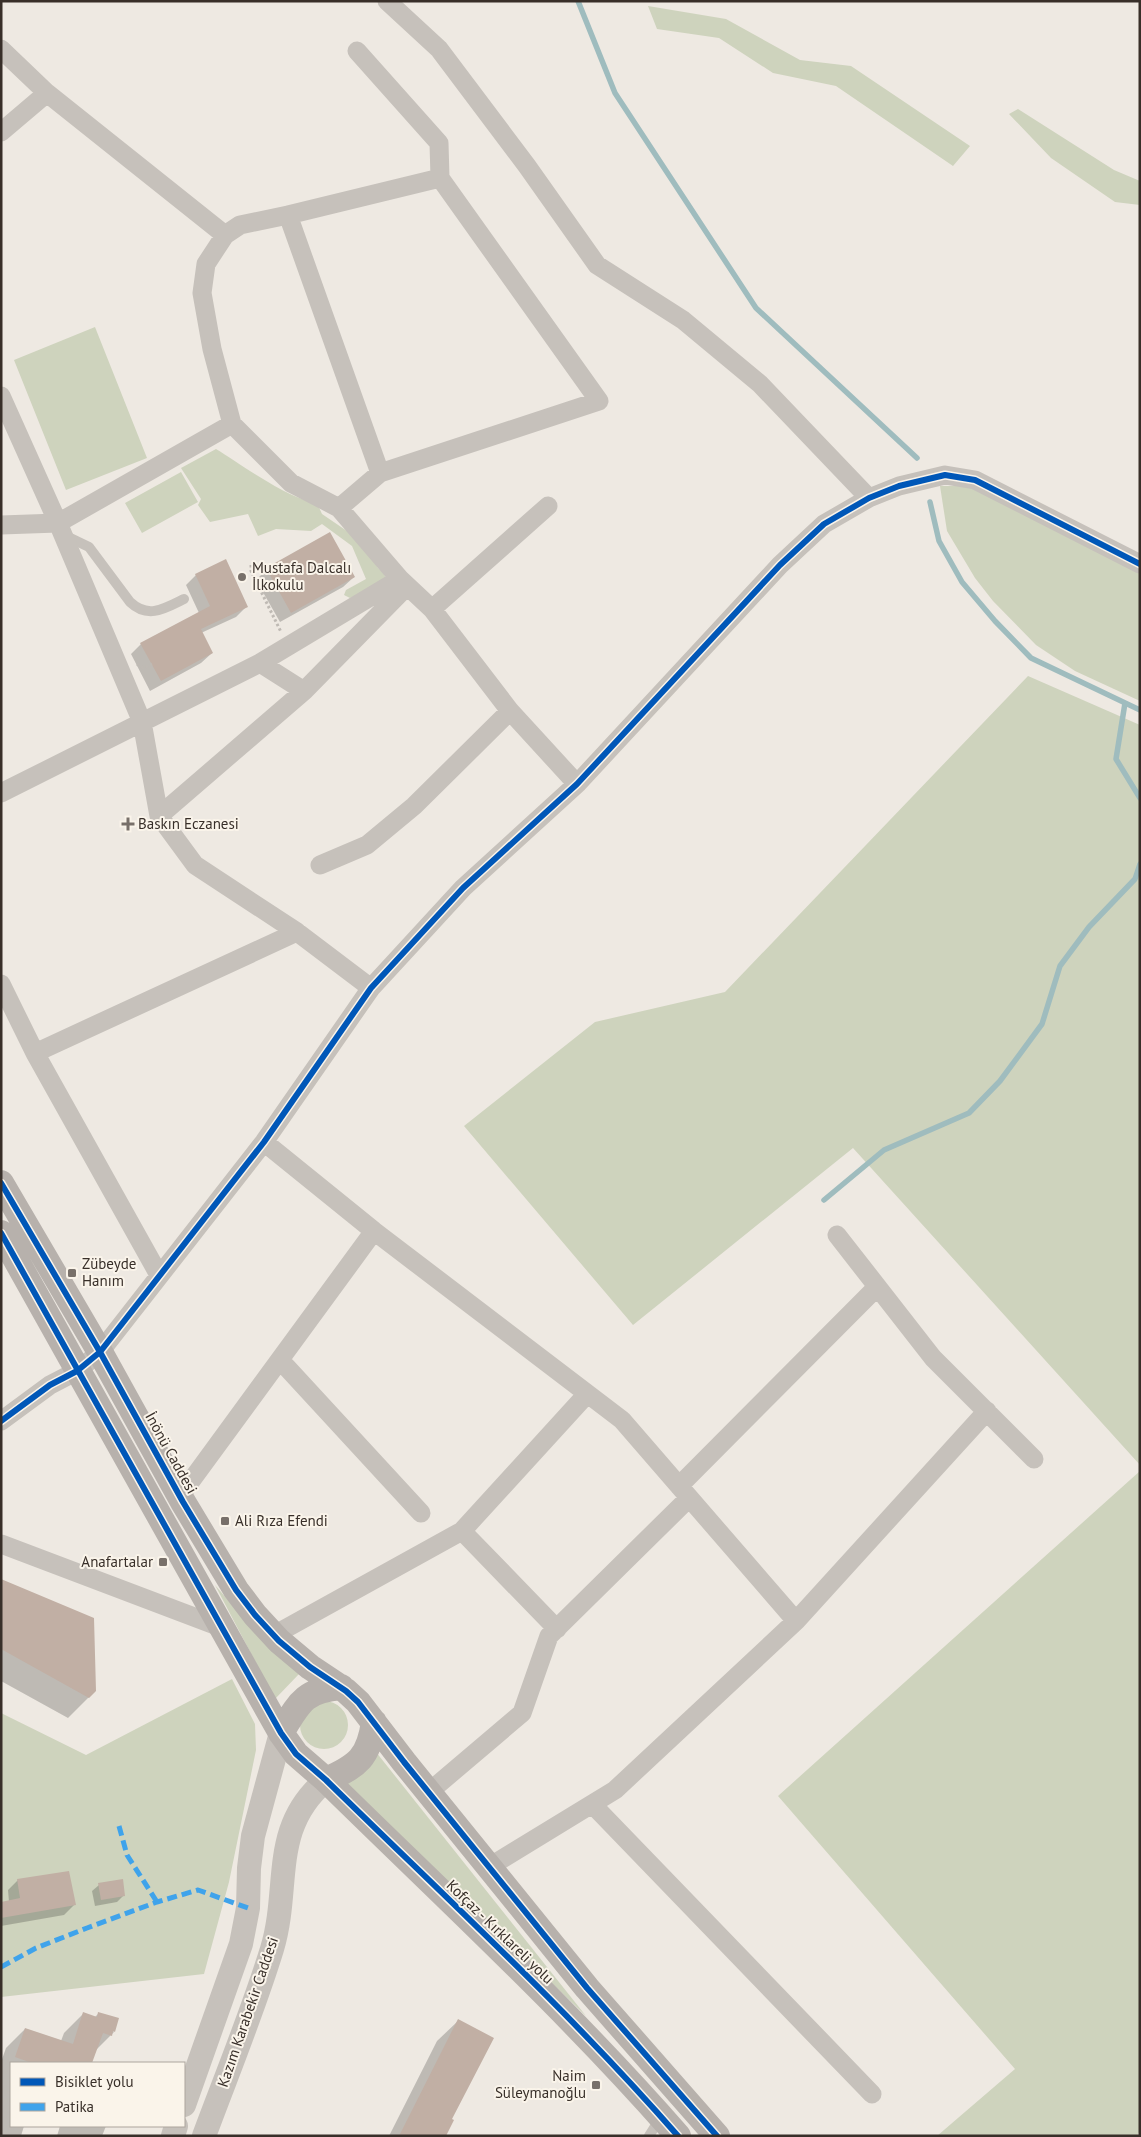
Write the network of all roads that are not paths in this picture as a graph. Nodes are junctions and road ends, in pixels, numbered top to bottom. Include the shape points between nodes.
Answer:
1 (387, 1) edge
2 (1, 48) edge
3 (357, 51) dead end
4 (47, 93) junction
5 (1, 132) edge
6 (440, 178) junction
7 (288, 216) junction
8 (225, 234) junction
9 (3, 406) edge
10 (232, 424) junction
11 (380, 473) junction
12 (869, 498) junction
13 (548, 506) dead end
14 (339, 508) junction
15 (1, 526) edge
16 (60, 529) junction
17 (1140, 564) edge
18 (404, 583) junction
19 (184, 599) dead end
20 (432, 609) junction
21 (260, 663) junction
22 (304, 690) junction
23 (510, 711) junction
24 (142, 722) junction
25 (577, 784) junction
26 (1, 793) edge
27 (159, 816) junction
28 (320, 865) dead end
29 (297, 932) junction
30 (1, 984) edge
31 (371, 988) junction
32 (34, 1053) junction
33 (264, 1142) junction
34 (1, 1183) edge
35 (374, 1231) junction
36 (1, 1233) edge
37 (836, 1235) dead end
38 (159, 1276) junction
39 (877, 1287) junction
40 (100, 1352) junction
41 (280, 1360) junction
42 (77, 1371) junction
43 (588, 1394) junction
44 (987, 1411) junction
45 (1, 1421) edge
46 (1034, 1459) dead end
47 (684, 1492) junction
48 (180, 1496) junction
49 (420, 1513) dead end
50 (462, 1531) junction
51 (1, 1544) edge
52 (796, 1621) junction
53 (222, 1628) junction
54 (556, 1629) junction
55 (274, 1635) junction
56 (358, 1704) junction
57 (281, 1733) junction
58 (326, 1780) junction
59 (429, 1792) junction
60 (592, 1804) junction
61 (489, 1867) junction
62 (872, 2094) dead end
63 (185, 2102) edge
64 (655, 2126) edge
65 (204, 2136) edge
66 (678, 2136) edge
67 (717, 2136) edge

1 - 12 street via 439,49 527,166 596,266 683,320 760,384
2 - 4 street
3 - 6 street via 439,144
4 - 5 street
4 - 8 street
6 - 7 street
6 - 11 street via 599,401
7 - 8 street via 240,225
7 - 11 street
8 - 10 street via 206,264 202,292 212,349
9 - 16 street
10 - 14 street via 291,484
10 - 16 street
11 - 14 street
12 - 17 street via 899,486 945,475 975,480
12 - 25 street via 824,524 780,565
13 - 20 street
14 - 18 street
15 - 16 street
16 - 19 lane via 89,547 136,608 154,612
16 - 24 street
18 - 20 street
18 - 21 street
18 - 22 street
20 - 23 street
21 - 22 street
21 - 24 street
22 - 27 street
23 - 25 street
23 - 28 street via 414,806 366,845
24 - 26 street
24 - 27 street
25 - 31 street via 463,888
27 - 29 street via 195,865
29 - 31 street
29 - 32 street
30 - 32 street
31 - 33 street
32 - 38 street
33 - 35 street
33 - 38 street
34 - 40 main road, İnönü Caddesi
35 - 41 street
35 - 43 street
36 - 42 main road
37 - 39 street
38 - 40 street
39 - 44 street via 933,1358
39 - 47 street
40 - 42 street
40 - 48 main road, İnönü Caddesi
41 - 48 street
41 - 49 street
42 - 45 street via 50,1384
42 - 53 main road
43 - 47 street via 622,1420
43 - 50 street
44 - 46 street
44 - 52 street
47 - 52 street
47 - 54 street
48 - 55 main road, İnönü Caddesi via 236,1590
50 - 54 street
50 - 55 street
51 - 53 street
52 - 60 street via 615,1790
53 - 57 main road
54 - 59 street via 549,1636 522,1713
55 - 56 main road, İnönü Caddesi
56 - 57 main road via 320,1689 295,1710
56 - 58 main road via 367,1752 354,1765
56 - 59 main road, İnönü Caddesi
57 - 58 main road, Kofçaz - Kırklareli yolu via 296,1754
57 - 63 street, Kazım Karabekir Caddesi via 253,1836 248,1908 241,1944
58 - 64 main road, Kofçaz - Kırklareli yolu via 560,2009
58 - 65 street, Kazım Karabekir Caddesi via 313,1791 290,1830 272,1948
59 - 61 main road, İnönü Caddesi
60 - 61 street
60 - 62 street
61 - 67 main road, İnönü Caddesi via 587,1988
64 - 66 main road, Kofçaz - Kırklareli yolu

